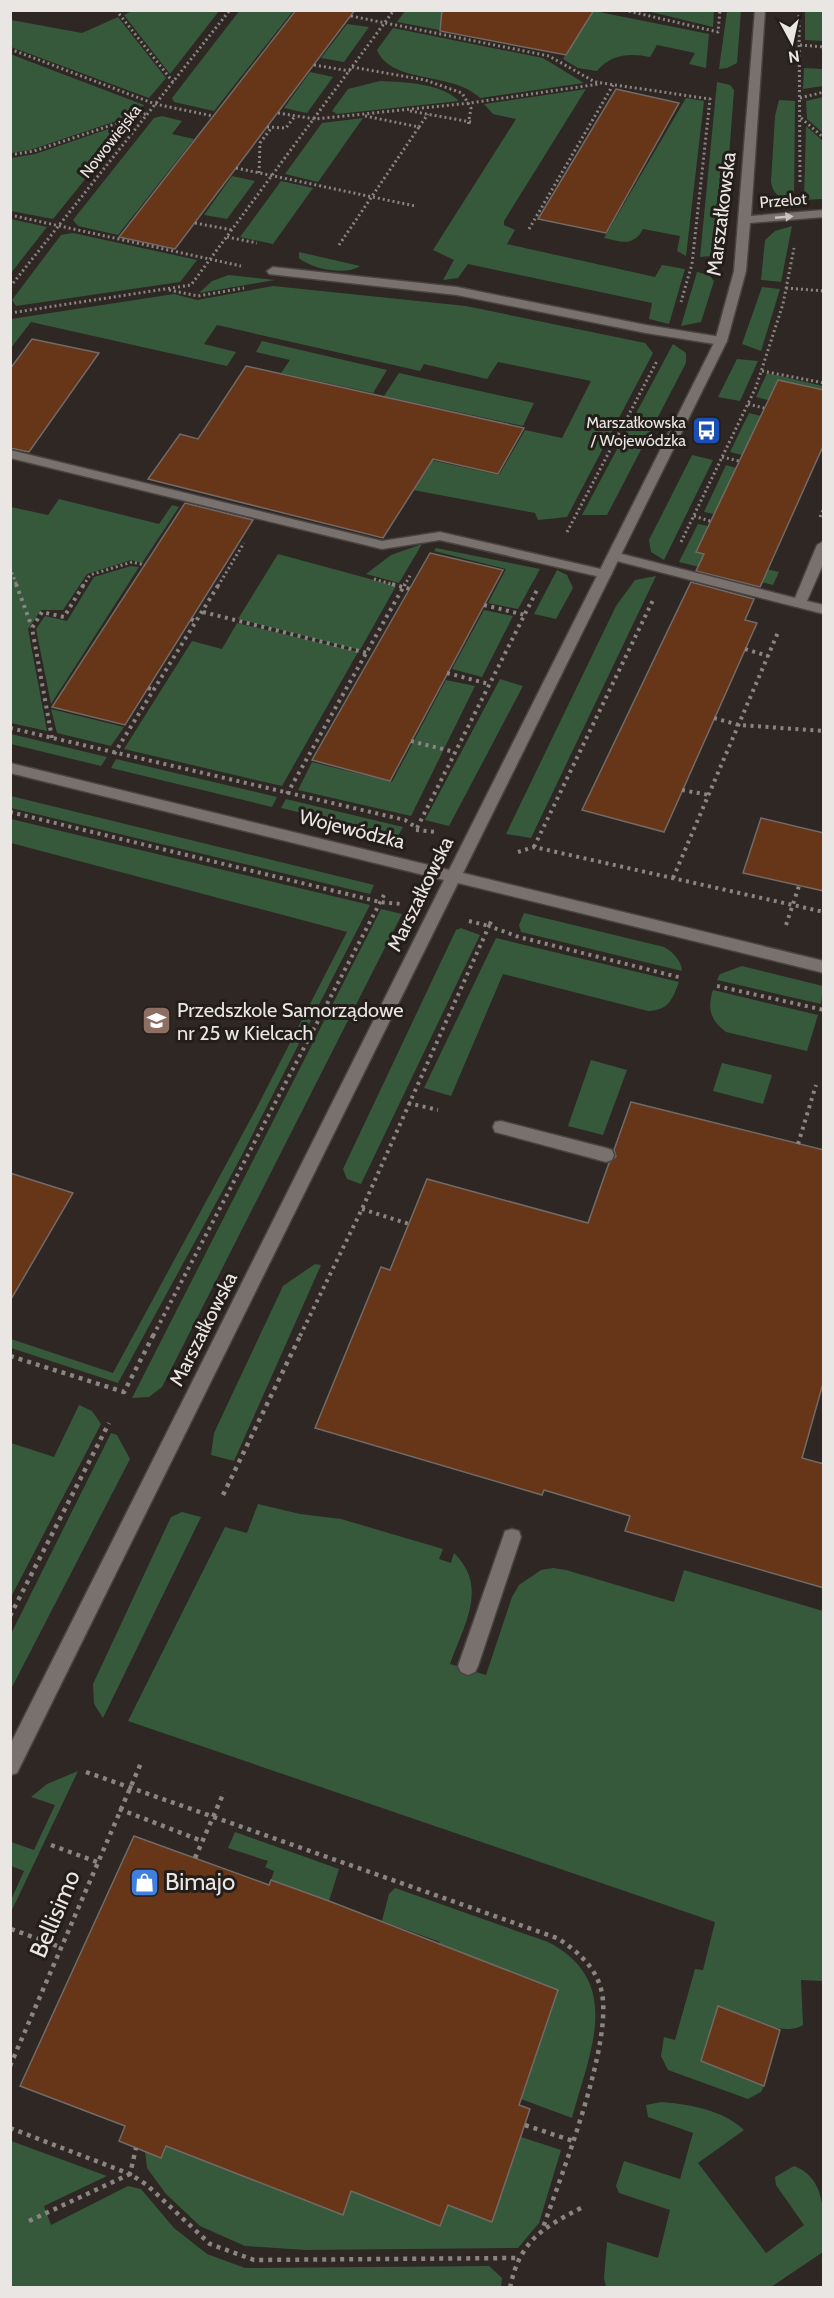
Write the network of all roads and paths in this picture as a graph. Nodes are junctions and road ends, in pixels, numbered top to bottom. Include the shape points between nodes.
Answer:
1 (116, 10) edge
2 (230, 10) edge
3 (394, 10) edge
4 (624, 10) edge
5 (720, 10) edge
6 (760, 10) edge
7 (226, 13) edge
8 (351, 16) dead end
9 (384, 23) junction
10 (800, 45) dead end
11 (824, 47) edge
12 (10, 49) edge
13 (314, 65) dead end
14 (352, 67) junction
15 (350, 71) junction
16 (173, 82) junction
17 (603, 83) junction
18 (613, 85) junction
19 (824, 92) edge
20 (800, 98) dead end
21 (471, 103) junction
22 (155, 104) junction
23 (403, 110) junction
24 (278, 112) dead end
25 (148, 113) junction
26 (428, 114) junction
27 (358, 115) junction
28 (213, 116) dead end
29 (295, 116) junction
30 (801, 118) dead end
31 (315, 119) junction
32 (471, 122) junction
33 (468, 126) dead end
34 (267, 127) dead end
35 (272, 127) junction
36 (419, 127) junction
37 (824, 138) edge
38 (10, 155) edge
39 (236, 168) dead end
40 (259, 173) junction
41 (273, 176) junction
42 (373, 196) junction
43 (415, 206) dead end
44 (824, 213) edge
45 (10, 215) edge
46 (745, 220) junction
47 (195, 223) dead end
48 (59, 225) junction
49 (529, 229) dead end
50 (232, 230) junction
51 (226, 237) junction
52 (266, 245) dead end
53 (337, 248) dead end
54 (209, 260) junction
55 (273, 271) dead end
56 (10, 288) edge
57 (786, 288) dead end
58 (824, 291) edge
59 (10, 313) edge
60 (672, 333) junction
61 (721, 341) junction
62 (762, 371) dead end
63 (824, 383) edge
64 (748, 404) dead end
65 (764, 408) dead end
66 (10, 454) edge
67 (722, 457) dead end
68 (739, 461) dead end
69 (694, 516) dead end
70 (710, 521) dead end
71 (247, 539) dead end
72 (824, 545) edge
73 (231, 554) dead end
74 (237, 556) junction
75 (614, 556) junction
76 (552, 560) junction
77 (145, 565) dead end
78 (415, 566) dead end
79 (10, 568) edge
80 (605, 574) junction
81 (364, 576) dead end
82 (404, 586) junction
83 (410, 589) dead end
84 (795, 601) junction
85 (484, 605) dead end
86 (824, 610) edge
87 (203, 612) junction
88 (525, 615) junction
89 (191, 619) dead end
90 (197, 622) junction
91 (32, 628) junction
92 (745, 649) dead end
93 (366, 654) junction
94 (372, 656) dead end
95 (768, 656) junction
96 (447, 673) dead end
97 (489, 684) junction
98 (148, 688) dead end
99 (155, 690) junction
100 (714, 718) dead end
101 (327, 722) junction
102 (333, 724) dead end
103 (739, 725) junction
104 (10, 728) edge
105 (824, 731) edge
106 (52, 738) junction
107 (411, 741) dead end
108 (115, 753) junction
109 (454, 753) junction
110 (10, 768) edge
111 (94, 788) junction
112 (682, 790) dead end
113 (287, 794) junction
114 (709, 795) junction
115 (10, 812) edge
116 (512, 850) dead end
117 (518, 852) junction
118 (514, 861) dead end
119 (454, 876) junction
120 (673, 878) junction
121 (385, 893) dead end
122 (380, 902) junction
123 (405, 905) dead end
124 (824, 912) edge
125 (824, 967) edge
126 (682, 978) dead end
127 (717, 986) dead end
128 (824, 1010) edge
129 (816, 1085) dead end
130 (408, 1102) junction
131 (438, 1110) dead end
132 (501, 1127) dead end
133 (798, 1144) dead end
134 (606, 1155) dead end
135 (362, 1209) junction
136 (409, 1224) dead end
137 (10, 1356) edge
138 (109, 1423) dead end
139 (223, 1495) dead end
140 (512, 1538) dead end
141 (10, 1616) edge
142 (468, 1666) dead end
143 (141, 1763) dead end
144 (10, 1766) edge
145 (86, 1772) dead end
146 (131, 1787) junction
147 (224, 1792) dead end
148 (119, 1809) junction
149 (213, 1817) junction
150 (202, 1841) junction
151 (51, 1845) dead end
152 (195, 1858) dead end
153 (96, 1862) junction
154 (11, 1929) edge
155 (60, 1947) junction
156 (10, 2067) edge
157 (525, 2126) dead end
158 (10, 2128) edge
159 (573, 2141) junction
160 (136, 2148) dead end
161 (130, 2174) junction
162 (581, 2208) dead end
163 (29, 2221) dead end
164 (543, 2228) junction
165 (517, 2258) junction
166 (510, 2288) edge

1 - 16 path
2 - 7 path, Nowowiejska
3 - 9 path
4 - 5 path via 718,32
6 - 46 street, Marszałkowska
7 - 16 path, Nowowiejska
8 - 9 path
9 - 14 path
9 - 17 path via 549,56 594,82
10 - 11 path
12 - 22 path
13 - 15 path
14 - 15 path
14 - 21 path via 452,89 464,94
15 - 31 path
16 - 22 path, Nowowiejska
17 - 18 path
17 - 21 path
18 - 49 path
18 - 60 path via 710,99 693,264
19 - 20 path
21 - 23 path
21 - 32 path
22 - 25 path, Nowowiejska
22 - 28 path
23 - 26 path
23 - 27 path
24 - 29 path
25 - 38 path via 34,151
25 - 48 path, Nowowiejska
26 - 32 path
26 - 36 path
27 - 31 path
27 - 36 path
29 - 31 path
29 - 35 path via 286,128
30 - 37 path
31 - 41 path
32 - 33 path
34 - 35 path
35 - 40 path via 260,143
36 - 42 path
39 - 40 path
40 - 41 path
41 - 42 path
41 - 50 path
42 - 43 path
42 - 53 path
46 -> 44 street, Przelot
45 - 48 path
46 - 61 street, Marszałkowska via 740,271
47 - 50 path
48 - 54 path
48 - 56 path, Nowowiejska
50 - 51 path
51 - 52 path
51 - 54 path
54 - 59 path via 190,285
55 - 60 street via 457,291
57 - 58 path
60 - 61 street
60 - 76 path
61 - 75 street, Marszałkowska
62 - 63 path
64 - 65 path
66 - 76 street via 382,545 440,536
67 - 68 path
69 - 70 path
71 - 74 path
72 - 84 street
73 - 74 path
74 - 87 path
75 - 80 street, Marszałkowska
75 - 84 street
76 - 80 street
76 - 88 path
77 - 91 path via 132,562 90,575 64,617 42,612
78 - 82 path
79 - 91 path
80 - 119 street, Marszałkowska
81 - 82 path
82 - 83 path
82 - 93 path
84 - 86 street
84 - 95 path
85 - 88 path
87 - 90 path
87 - 93 path
88 - 97 path
89 - 90 path
90 - 99 path
91 - 106 path
92 - 95 path
93 - 94 path
93 - 101 path
95 - 103 path
96 - 97 path
97 - 109 path
98 - 99 path
99 - 108 path
100 - 103 path
101 - 102 path
101 - 113 path
103 - 105 path
103 - 114 path
104 - 106 path
106 - 108 path
107 - 109 path
108 - 111 path
108 - 113 path
109 - 113 path via 417,828 405,820
110 - 111 street, Wojewódzka
111 - 119 street, Wojewódzka
112 - 114 path
114 - 120 path
115 - 122 path
116 - 117 path
117 - 118 path
117 - 120 path via 534,847
119 - 125 street, Wojewódzka
119 - 144 street, Marszałkowska
120 - 124 path
121 - 122 path
122 - 123 path
122 - 137 path via 124,1392
126 - 130 path via 489,926
127 - 128 path
129 - 133 path
130 - 131 path
130 - 135 path
132 - 134 street
135 - 136 path
135 - 139 path
138 - 141 path
140 - 142 street
143 - 146 path, Bellisimo
145 - 146 path
146 - 148 path, Bellisimo
146 - 149 path
147 - 149 path
148 - 150 path
148 - 153 path, Bellisimo
149 - 150 path
149 - 159 path via 557,1938 574,1948 597,1977 605,2024
150 - 152 path
151 - 153 path
153 - 155 path, Bellisimo
154 - 155 path
155 - 156 path, Bellisimo
157 - 159 path
158 - 161 path
159 - 164 path
160 - 161 path
161 - 163 path
161 - 165 path via 210,2244 254,2260
162 - 164 path
164 - 165 path
165 - 166 path

